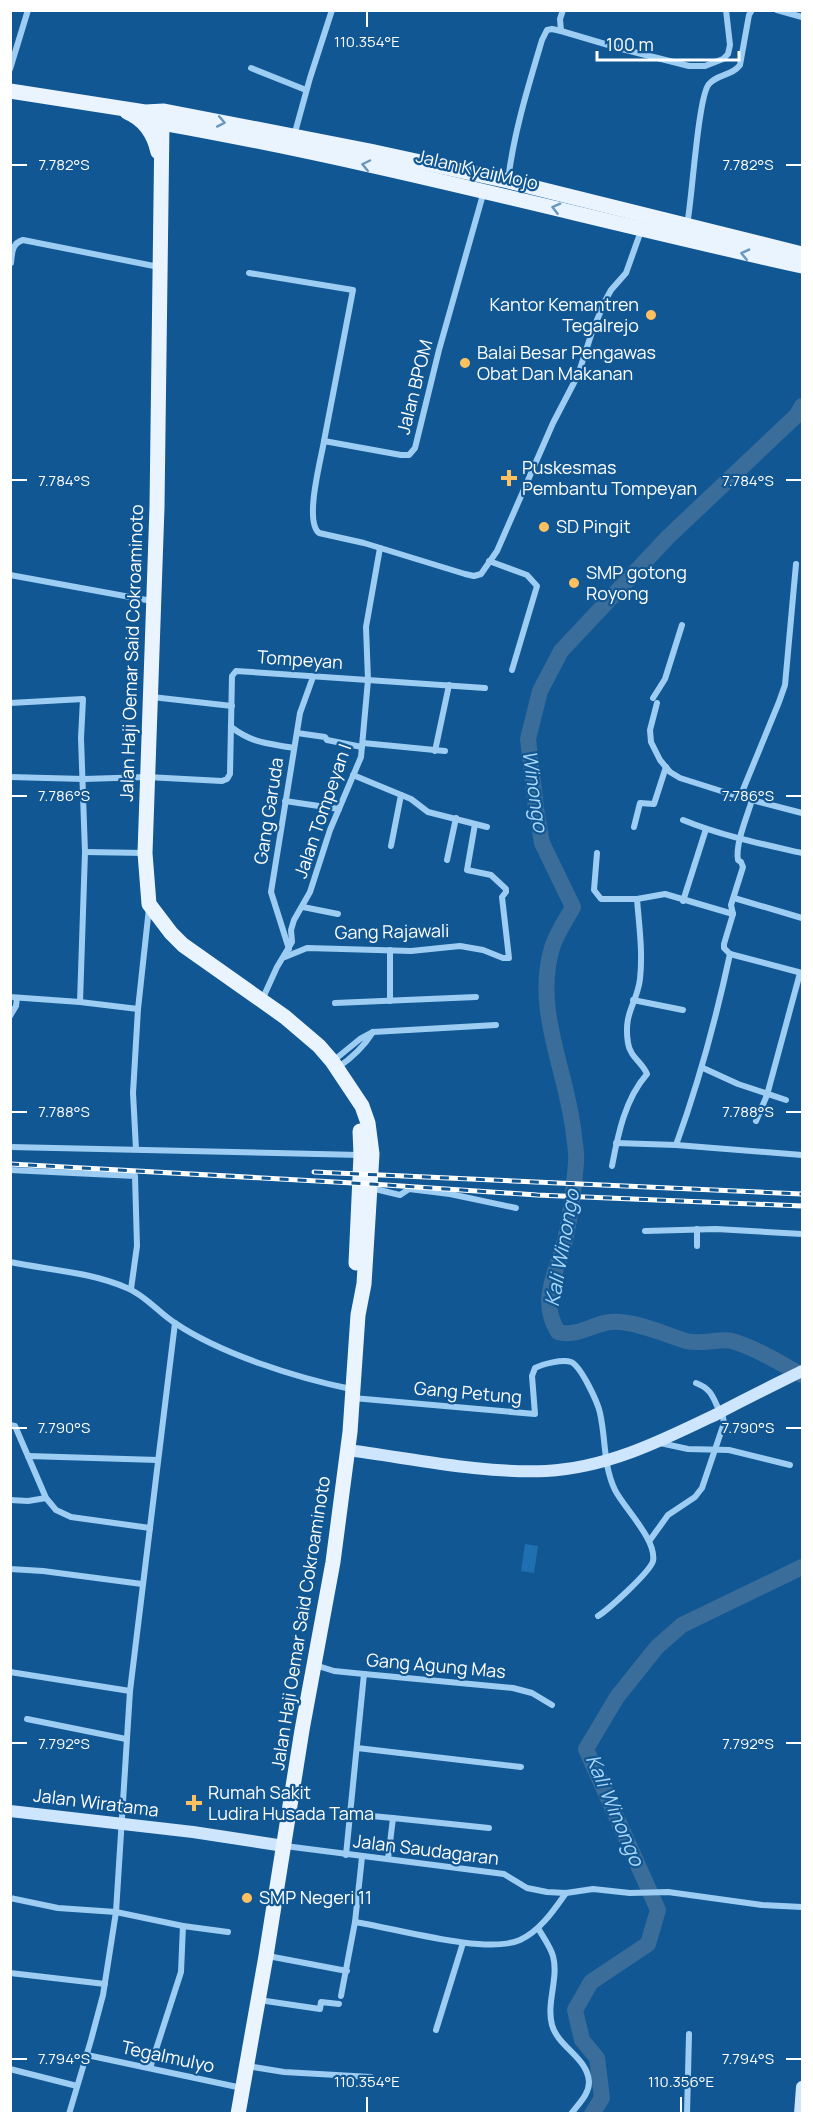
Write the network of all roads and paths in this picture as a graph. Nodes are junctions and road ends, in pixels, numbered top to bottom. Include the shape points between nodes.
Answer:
1 (28, 10) edge
2 (332, 10) edge
3 (563, 10) edge
4 (726, 10) edge
5 (752, 10) edge
6 (777, 10) edge
7 (802, 17) edge
8 (561, 31) junction
9 (251, 68) dead end
10 (10, 69) edge
11 (306, 90) junction
12 (10, 91) edge
13 (117, 108) junction
14 (156, 115) junction
15 (200, 130) junction
16 (292, 142) junction
17 (161, 164) junction
18 (508, 181) junction
19 (484, 191) junction
20 (644, 223) junction
21 (686, 226) junction
22 (802, 254) edge
23 (11, 263) edge
24 (802, 266) edge
25 (160, 267) junction
26 (249, 273) dead end
27 (324, 441) junction
28 (380, 548) junction
29 (489, 561) junction
30 (796, 564) dead end
31 (10, 575) edge
32 (154, 601) junction
33 (682, 625) dead end
34 (512, 670) dead end
35 (313, 677) junction
36 (368, 680) junction
37 (448, 686) junction
38 (485, 688) dead end
39 (150, 697) junction
40 (10, 703) edge
41 (232, 705) junction
42 (231, 727) junction
43 (297, 734) junction
44 (363, 745) junction
45 (294, 748) junction
46 (435, 750) junction
47 (445, 751) dead end
48 (666, 767) junction
49 (353, 775) junction
50 (10, 777) edge
51 (147, 777) junction
52 (84, 779) junction
53 (401, 795) junction
54 (740, 797) junction
55 (752, 800) junction
56 (285, 801) junction
57 (339, 809) junction
58 (802, 813) edge
59 (456, 818) junction
60 (683, 820) dead end
61 (476, 824) junction
62 (487, 827) dead end
63 (634, 827) dead end
64 (706, 830) junction
65 (739, 839) junction
66 (391, 846) dead end
67 (85, 852) junction
68 (146, 853) junction
69 (597, 853) dead end
70 (802, 853) edge
71 (447, 860) dead end
72 (734, 898) junction
73 (637, 899) junction
74 (683, 901) junction
75 (149, 904) junction
76 (303, 907) junction
77 (338, 914) dead end
78 (733, 914) junction
79 (802, 918) edge
80 (289, 949) junction
81 (390, 950) junction
82 (730, 954) junction
83 (282, 959) junction
84 (801, 973) edge
85 (476, 997) dead end
86 (14, 998) edge
87 (262, 1000) junction
88 (633, 1000) junction
89 (390, 1001) junction
90 (80, 1002) junction
91 (335, 1003) dead end
92 (138, 1009) junction
93 (682, 1010) dead end
94 (10, 1016) edge
95 (496, 1025) dead end
96 (334, 1065) junction
97 (703, 1068) junction
98 (352, 1093) junction
99 (767, 1095) junction
100 (786, 1101) dead end
101 (756, 1120) dead end
102 (616, 1143) junction
103 (676, 1145) junction
104 (10, 1147) edge
105 (136, 1149) junction
106 (361, 1155) junction
107 (802, 1155) edge
108 (612, 1166) dead end
109 (10, 1170) edge
110 (371, 1188) junction
111 (516, 1208) dead end
112 (697, 1229) junction
113 (645, 1231) dead end
114 (802, 1234) edge
115 (696, 1246) dead end
116 (10, 1262) edge
117 (131, 1289) junction
118 (358, 1315) junction
119 (175, 1323) junction
120 (802, 1371) edge
121 (696, 1383) dead end
122 (353, 1394) junction
123 (721, 1412) junction
124 (10, 1425) edge
125 (660, 1442) junction
126 (347, 1450) junction
127 (714, 1450) junction
128 (28, 1456) junction
129 (158, 1460) junction
130 (605, 1461) junction
131 (790, 1465) dead end
132 (46, 1498) junction
133 (10, 1500) edge
134 (150, 1528) junction
135 (650, 1540) junction
136 (10, 1569) edge
137 (142, 1584) junction
138 (598, 1616) dead end
139 (314, 1665) junction
140 (10, 1672) edge
141 (364, 1674) junction
142 (130, 1691) junction
143 (552, 1705) dead end
144 (27, 1719) dead end
145 (126, 1739) junction
146 (357, 1748) junction
147 (521, 1767) dead end
148 (10, 1811) edge
149 (350, 1814) junction
150 (393, 1818) junction
151 (121, 1824) junction
152 (489, 1828) dead end
153 (284, 1846) junction
154 (346, 1855) junction
155 (362, 1857) junction
156 (388, 1859) junction
157 (566, 1893) junction
158 (10, 1898) edge
159 (802, 1907) edge
160 (116, 1912) junction
161 (355, 1922) junction
162 (183, 1926) junction
163 (537, 1928) junction
164 (228, 1932) dead end
165 (463, 1943) junction
166 (266, 1956) junction
167 (347, 1971) junction
168 (10, 1972) edge
169 (105, 1984) junction
170 (341, 1996) dead end
171 (258, 2000) junction
172 (339, 2004) dead end
173 (436, 2030) dead end
174 (689, 2034) dead end
175 (87, 2055) junction
176 (247, 2066) junction
177 (150, 2068) junction
178 (10, 2069) edge
179 (371, 2077) dead end
180 (77, 2086) junction
181 (802, 2087) edge
182 (242, 2089) junction
183 (69, 2114) edge
184 (238, 2114) edge
185 (571, 2114) edge
186 (687, 2114) edge
187 (800, 2114) edge

1 - 10 street
2 - 11 street
3 - 8 street
4 - 8 street via 729,54 705,66 689,66
5 - 21 street via 740,65 710,82 705,91
6 - 7 street
8 - 18 street via 552,29 544,34 520,111
9 - 11 street
11 - 16 street
12 - 13 main road, Jalan Kyai Mojo
13 - 14 main road, Jalan Kyai Mojo
13 - 17 main road via 143,122 154,138
14 - 15 main road, Jalan Kyai Mojo
14 -> 16 main road, Jalan Kyai Mojo
14 - 17 main road, Jalan Haji Oemar Said Cokroaminoto
15 - 16 main road, Jalan Kyai Mojo
15 - 17 main road via 177,135
16 - 18 main road, Jalan Kyai Mojo
19 -> 16 main road, Jalan Kyai Mojo
17 - 25 main road, Jalan Haji Oemar Said Cokroaminoto
18 - 20 main road, Jalan Kyai Mojo
20 -> 19 main road, Jalan Kyai Mojo
19 - 27 street, Jalan BPOM via 413,452 401,455
20 - 21 main road, Jalan Kyai Mojo
24 -> 20 main road, Jalan Kyai Mojo
20 - 29 street via 628,268 605,301 578,375
21 - 22 main road, Jalan Kyai Mojo
23 - 25 street via 15,244 29,240
25 - 32 main road, Jalan Haji Oemar Said Cokroaminoto
26 - 27 street via 353,291
27 - 28 street via 312,512 314,529 322,535
28 - 29 street via 474,576 481,574
28 - 36 street, Jalan Tompeyan I via 366,627
29 - 34 street via 527,575 537,586
30 - 54 street via 780,702
31 - 32 street
32 - 39 main road, Jalan Haji Oemar Said Cokroaminoto
33 - 48 street via 655,700 650,730 655,751
35 - 36 street, Tompeyan
35 - 41 street, Tompeyan via 234,672
35 - 43 street, Gang Garuda
36 - 37 street, Tompeyan
36 - 44 street, Jalan Tompeyan I
37 - 38 street, Tompeyan
37 - 46 street
39 - 41 street
39 - 51 main road, Jalan Haji Oemar Said Cokroaminoto
40 - 52 street via 83,699
41 - 42 street
42 - 45 street via 257,742
42 - 51 street via 228,778 222,781
43 - 44 street
43 - 45 street, Gang Garuda
44 - 46 street
44 - 49 street, Jalan Tompeyan I
45 - 56 street, Gang Garuda
46 - 47 street
48 - 54 street via 680,778
48 - 63 street via 654,804 640,803
49 - 53 street
49 - 57 street, Jalan Tompeyan I
50 - 52 street
51 - 52 street
51 - 68 main road, Jalan Haji Oemar Said Cokroaminoto
52 - 67 street
53 - 59 street via 428,812
53 - 66 street
54 - 55 street
55 - 58 street
55 - 65 street
56 - 57 street
56 - 80 street, Gang Garuda via 271,892
57 - 76 street, Jalan Tompeyan I
59 - 61 street
59 - 71 street
60 - 64 street
61 - 62 street
61 - 81 street, Gang Rajawali via 467,870 491,875 506,889 502,897 510,957 460,946
64 - 65 street
64 - 74 street
65 - 70 street
65 - 72 street via 737,854 743,867
67 - 68 street
67 - 90 street
68 - 75 main road, Jalan Haji Oemar Said Cokroaminoto
69 - 73 street via 594,884 598,897
72 - 78 street via 730,906
72 - 79 street
73 - 74 street via 664,894
73 - 88 street via 640,968
74 - 78 street
75 - 87 main road, Jalan Haji Oemar Said Cokroaminoto via 183,945
75 - 92 street
76 - 77 street
76 - 80 street, Jalan Tompeyan I via 291,930
78 - 82 street via 724,944
80 - 83 street, Jalan Tompeyan I
81 - 83 street, Gang Rajawali via 307,948
81 - 89 street
82 - 84 street
82 - 97 street
83 - 87 street, Jalan Tompeyan I
84 - 99 street
85 - 89 street
86 - 90 street
86 - 94 street via 16,1006
87 - 96 main road, Jalan Haji Oemar Said Cokroaminoto via 300,1029
88 - 93 street
88 - 102 street via 627,1018 628,1042 633,1057 647,1074 637,1086
89 - 91 street
90 - 92 street
92 - 105 street via 133,1093
95 - 96 street via 374,1032 364,1046
96 - 98 main road, Jalan Haji Oemar Said Cokroaminoto
97 - 99 street
97 - 103 street
98 - 106 main road, Jalan Haji Oemar Said Cokroaminoto
98 - 110 main road, Jalan Haji Oemar Said Cokroaminoto via 368,1123
99 - 100 street
99 - 101 street
102 - 103 street
102 - 108 street
103 - 107 street
104 - 105 street
105 - 106 street
106 - 118 main road, Jalan Haji Oemar Said Cokroaminoto
109 - 117 street via 135,1176 137,1246
110 - 111 street via 400,1195 409,1189 450,1194
110 - 118 main road, Jalan Haji Oemar Said Cokroaminoto
112 - 113 street
112 - 114 street
112 - 115 street
116 - 117 street via 87,1276
117 - 119 street
118 - 122 main road, Jalan Haji Oemar Said Cokroaminoto
119 - 122 street via 209,1342
119 - 129 street
120 - 123 main road
121 - 123 street via 710,1390
122 - 126 main road, Jalan Haji Oemar Said Cokroaminoto
122 - 130 street, Gang Petung via 535,1414 534,1371 542,1364 568,1362 577,1368 600,1413
123 - 125 main road
123 - 127 street via 724,1423
124 - 128 street via 15,1426
125 - 127 street
125 - 130 main road
126 - 130 main road via 519,1472
126 - 139 main road, Jalan Haji Oemar Said Cokroaminoto via 333,1562
127 - 131 street
127 - 135 street via 702,1488 668,1515
128 - 129 street
128 - 132 street
129 - 134 street
130 - 135 street via 614,1489
132 - 133 street
132 - 134 street via 56,1510 71,1517
134 - 137 street
135 - 138 street via 651,1566
136 - 137 street
137 - 142 street
139 - 141 street, Gang Agung Mas
139 - 153 main road, Jalan Haji Oemar Said Cokroaminoto
140 - 142 street
141 - 143 street, Gang Agung Mas via 513,1688 532,1693
141 - 146 street
142 - 145 street
144 - 145 street
145 - 151 street
146 - 147 street
146 - 149 street
148 - 151 main road, Jalan Wiratama
149 - 150 street
149 - 154 street
150 - 152 street
150 - 156 street
151 - 153 main road, Jalan Wiratama
151 - 160 street
153 - 154 street, Jalan Saudagaran
153 - 166 main road, Jalan Haji Oemar Said Cokroaminoto
154 - 155 street, Jalan Saudagaran
155 - 156 street, Jalan Saudagaran
155 - 161 street
156 - 157 street, Jalan Saudagaran via 504,1874 534,1890
157 - 159 street, Jalan Saudagaran via 593,1889 669,1892
157 - 163 street
158 - 160 street via 58,1908
160 - 162 street
160 - 169 street
161 - 165 street
161 - 167 street
162 - 164 street
162 - 177 street via 181,1972
163 - 165 street via 522,1939 504,1944
163 - 185 street via 553,1960 552,2026 588,2079 587,2092
165 - 173 street
166 - 167 street
166 - 171 main road, Jalan Haji Oemar Said Cokroaminoto
167 - 170 street
168 - 169 street
169 - 175 street
171 - 172 street via 320,2009 321,2002
171 - 176 main road, Jalan Haji Oemar Said Cokroaminoto
174 - 186 street
175 - 177 street, Tegalmulyo
175 - 180 street
176 - 179 street
176 - 182 main road, Jalan Haji Oemar Said Cokroaminoto
177 - 182 street, Tegalmulyo
178 - 180 street
180 - 183 street
181 - 187 main road
182 - 184 main road, Jalan Haji Oemar Said Cokroaminoto

